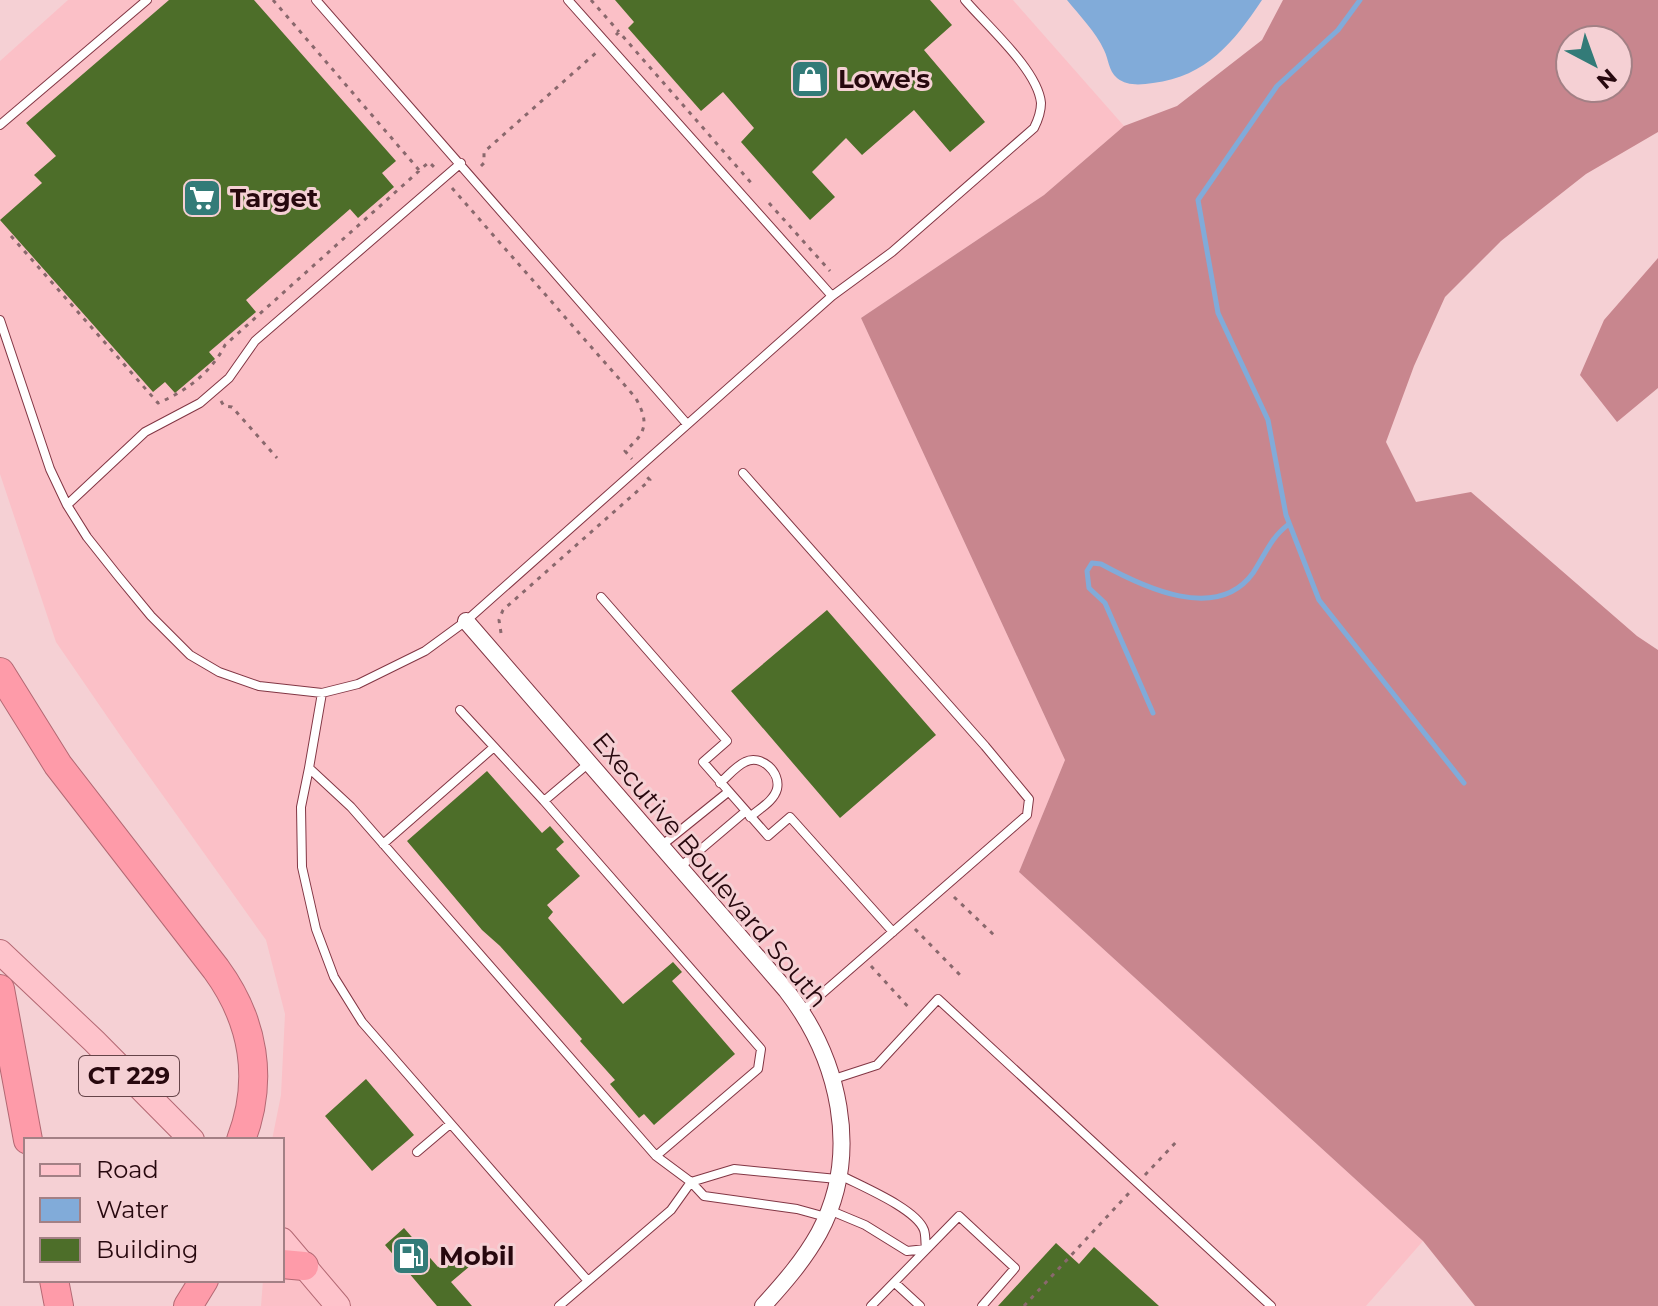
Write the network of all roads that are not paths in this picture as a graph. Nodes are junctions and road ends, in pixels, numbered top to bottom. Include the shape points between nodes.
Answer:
1 (147, 0) edge
2 (316, 0) edge
3 (568, 0) edge
4 (965, 0) edge
5 (0, 125) edge
6 (461, 163) junction
7 (832, 296) junction
8 (0, 320) edge
9 (687, 424) junction
10 (743, 473) dead end
11 (67, 505) junction
12 (601, 597) dead end
13 (466, 621) junction
14 (0, 672) edge
15 (322, 693) junction
16 (460, 710) dead end
17 (494, 747) junction
18 (589, 763) junction
19 (309, 768) junction
20 (720, 783) junction
21 (728, 792) junction
22 (544, 801) junction
23 (748, 814) junction
24 (383, 844) junction
25 (661, 846) junction
26 (680, 868) junction
27 (893, 932) junction
28 (0, 952) edge
29 (0, 989) edge
30 (802, 1011) junction
31 (834, 1079) junction
32 (450, 1124) junction
33 (28, 1138) edge
34 (190, 1138) edge
35 (242, 1138) edge
36 (417, 1152) dead end
37 (656, 1156) junction
38 (837, 1176) junction
39 (691, 1182) junction
40 (828, 1214) junction
41 (284, 1245) edge
42 (926, 1249) junction
43 (293, 1265) edge
44 (588, 1281) junction
45 (54, 1282) edge
46 (186, 1282) edge
47 (203, 1282) edge
48 (895, 1283) junction
49 (59, 1306) edge
50 (179, 1306) edge
51 (188, 1306) edge
52 (338, 1306) edge
53 (559, 1306) edge
54 (763, 1306) edge
55 (871, 1306) edge
56 (920, 1306) edge
57 (982, 1306) edge
58 (1271, 1306) edge

1 - 5 lane
2 - 6 lane
3 - 7 lane
4 - 7 lane via 1026,69 1041,102 1039,117 1034,128 892,252
6 - 9 lane
6 - 11 lane via 255,341 213,392 145,432
7 - 9 lane
8 - 11 lane
9 - 13 lane
10 - 27 lane via 1029,799 1027,815
11 - 15 lane via 118,576 190,655 259,686
12 - 20 lane via 727,741 703,762
13 - 15 lane via 425,651 358,684
13 - 18 street, Executive Boulevard South
14 - 35 highway via 58,765 233,994 246,1023 254,1076
15 - 19 lane
16 - 17 lane
17 - 22 lane
17 - 24 lane
18 - 22 lane
18 - 25 street, Executive Boulevard South
19 - 24 lane
19 - 32 lane via 301,807 302,867 334,977 362,1022
20 - 21 lane
20 - 23 lane via 753,759 771,769 777,790
21 - 23 lane
21 - 25 lane
22 - 37 lane via 761,1049 758,1069
23 - 26 lane
23 - 27 lane via 768,836 790,817
24 - 37 lane
25 - 26 street, Executive Boulevard South
26 - 30 street, Executive Boulevard South
27 - 30 lane
28 - 34 main road, CT 229
29 - 33 highway
30 - 31 street, Executive Boulevard South
31 - 38 street, Executive Boulevard South via 841,1130
31 - 58 lane via 877,1065 938,999
32 - 36 lane
32 - 44 lane
37 - 39 lane
38 - 39 lane via 734,1169
38 - 40 street, Executive Boulevard South
38 - 42 lane via 913,1217 923,1228
39 - 40 lane via 704,1196
39 - 44 lane via 671,1210
40 - 42 lane via 865,1225 907,1251
40 - 54 street, Executive Boulevard South via 806,1255
41 - 43 main road
42 - 48 lane
42 - 57 lane via 959,1216 1015,1268
43 - 52 main road
44 - 53 lane
45 - 49 highway
46 - 50 highway
47 - 51 highway
48 - 55 lane
48 - 56 lane

